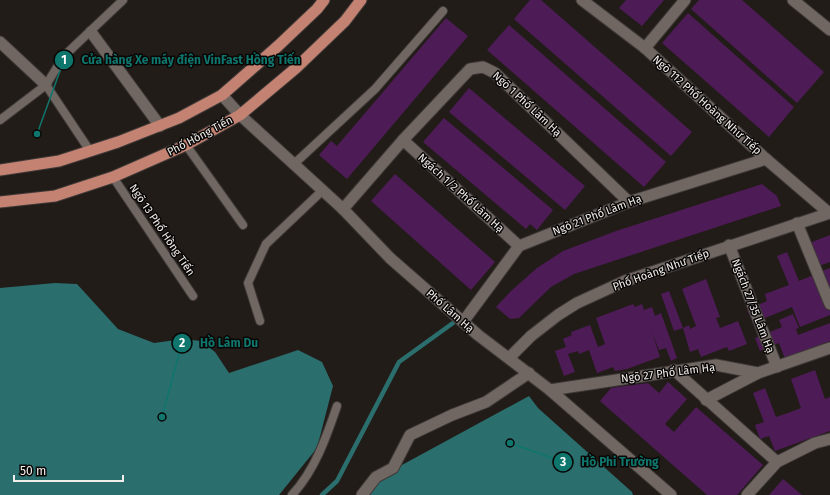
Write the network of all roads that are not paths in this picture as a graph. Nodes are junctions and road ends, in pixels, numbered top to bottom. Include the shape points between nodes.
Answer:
1 (123, 0) edge
2 (324, 0) edge
3 (361, 0) edge
4 (582, 0) edge
5 (685, 0) edge
6 (793, 0) edge
7 (443, 10) dead end
8 (830, 30) edge
9 (91, 32) junction
10 (0, 42) edge
11 (644, 48) junction
12 (46, 85) junction
13 (222, 95) junction
14 (240, 115) junction
15 (0, 120) edge
16 (160, 126) junction
17 (403, 140) junction
18 (186, 145) junction
19 (90, 151) junction
20 (766, 159) junction
21 (294, 164) junction
22 (0, 170) edge
23 (113, 177) junction
24 (323, 190) junction
25 (0, 202) edge
26 (629, 202) junction
27 (343, 209) junction
28 (830, 213) edge
29 (797, 223) junction
30 (243, 225) dead end
31 (729, 245) junction
32 (519, 246) junction
33 (193, 296) dead end
34 (830, 304) edge
35 (260, 321) dead end
36 (463, 322) junction
37 (830, 348) edge
38 (509, 358) junction
39 (777, 367) junction
40 (674, 370) junction
41 (529, 373) junction
42 (758, 374) junction
43 (550, 390) junction
44 (706, 400) junction
45 (337, 406) dead end
46 (830, 439) edge
47 (777, 462) junction
48 (292, 495) edge
49 (362, 495) edge
50 (671, 495) edge
51 (747, 495) edge

1 - 9 lane
2 - 13 main road via 278,46
3 - 14 main road, Phố Hồng Tiến via 345,21 296,68
4 - 11 street, Ngõ 112 Phố Hoàng Như Tiếp
5 - 11 street
6 - 8 street
7 - 21 lane via 375,89
9 - 12 lane via 64,56
9 - 16 street
10 - 12 street
11 - 20 street, Ngõ 112 Phố Hoàng Như Tiếp
12 - 15 lane
12 - 19 lane
13 - 14 street, Phố Lâm Hạ
13 - 16 main road
14 - 18 main road, Phố Hồng Tiến
14 - 21 street, Phố Lâm Hạ
16 - 19 main road
17 - 26 street, Ngõ 1 Phố Lâm Hạ via 470,69 482,67 495,73
17 - 27 street, Ngõ 1 Phố Lâm Hạ
17 - 32 street, Ngách 1/2 Phố Lâm Hạ
18 - 23 main road, Phố Hồng Tiến
18 - 30 lane
19 - 22 main road via 58,161
20 - 26 street, Ngõ 21 Phố Lâm Hạ
20 - 28 street, Ngõ 112 Phố Hoàng Như Tiếp
21 - 24 street, Phố Lâm Hạ
23 - 25 main road, Phố Hồng Tiến via 55,196
23 - 33 lane, Ngõ 13 Phố Hồng Tiến
24 - 27 street, Phố Lâm Hạ
24 - 35 lane via 266,244 248,283
26 - 32 street, Ngõ 21 Phố Lâm Hạ
27 - 36 street, Phố Lâm Hạ via 390,258
28 - 29 street, Phố Hoàng Như Tiếp
29 - 31 street, Phố Hoàng Như Tiếp
29 - 34 street
31 - 38 street, Phố Hoàng Như Tiếp via 648,272 578,303 543,325
31 - 39 street, Ngách 27/35 Lâm Hạ
32 - 36 street
36 - 38 street, Phố Lâm Hạ
37 - 39 street
38 - 41 street, Phố Lâm Hạ
39 - 42 street
40 - 42 street, Ngõ 27 Phố Lâm Hạ via 716,365
40 - 43 street, Ngõ 27 Phố Lâm Hạ
40 - 44 street
41 - 43 street, Phố Lâm Hạ
41 - 49 street via 486,402 410,435 393,468 376,477
42 - 44 street
43 - 50 street, Phố Lâm Hạ
44 - 47 street
45 - 48 lane via 321,451
46 - 47 street via 815,443
47 - 51 street

